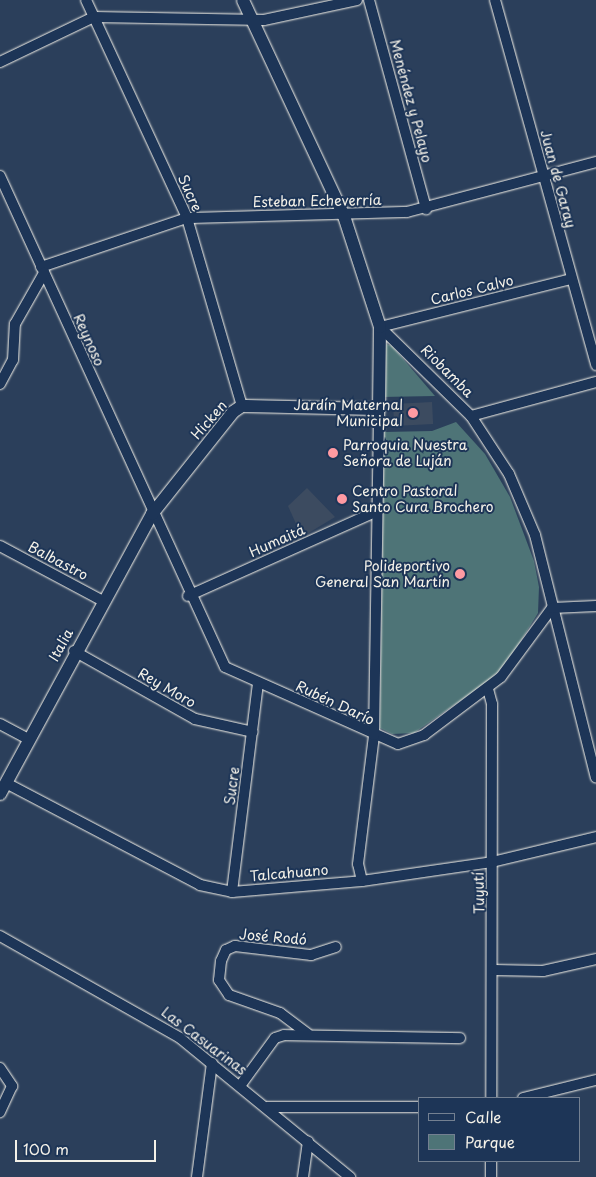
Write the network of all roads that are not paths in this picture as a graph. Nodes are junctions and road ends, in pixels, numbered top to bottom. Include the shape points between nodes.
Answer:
1 (86, 0) edge
2 (244, 0) edge
3 (357, 0) edge
4 (369, 0) edge
5 (495, 0) edge
6 (94, 17) junction
7 (250, 21) junction
8 (0, 62) edge
9 (596, 162) edge
10 (0, 176) edge
11 (544, 177) junction
12 (426, 209) junction
13 (344, 216) junction
14 (187, 218) junction
15 (43, 270) junction
16 (571, 279) junction
17 (380, 327) junction
18 (596, 366) edge
19 (596, 382) edge
20 (0, 384) edge
21 (242, 406) junction
22 (379, 409) junction
23 (471, 416) junction
24 (377, 511) junction
25 (152, 514) junction
26 (0, 546) edge
27 (188, 596) junction
28 (103, 601) junction
29 (596, 606) edge
30 (552, 608) junction
31 (74, 651) junction
32 (258, 682) junction
33 (488, 689) junction
34 (0, 724) edge
35 (253, 732) junction
36 (374, 735) junction
37 (28, 739) junction
38 (596, 776) edge
39 (3, 788) edge
40 (596, 837) edge
41 (492, 862) junction
42 (362, 881) junction
43 (232, 892) junction
44 (0, 936) edge
45 (336, 947) dead end
46 (596, 959) edge
47 (494, 970) junction
48 (308, 1034) junction
49 (460, 1038) dead end
50 (212, 1063) junction
51 (0, 1068) edge
52 (596, 1080) edge
53 (240, 1086) junction
54 (492, 1097) edge
55 (527, 1097) edge
56 (266, 1107) junction
57 (418, 1107) edge
58 (0, 1112) edge
59 (308, 1141) junction
60 (491, 1162) edge
61 (198, 1177) edge
62 (303, 1177) edge
63 (350, 1177) edge
64 (491, 1177) edge

1 - 6 street, Sucre
2 - 7 street, Riobamba
3 - 7 street
4 - 12 street, Menéndez y Pelayo
5 - 11 street, Juan de Garay
6 - 7 street
6 - 8 street
6 - 14 street, Sucre
7 - 13 street, Riobamba
9 - 11 street, Esteban Echeverría
10 - 15 street, Reynoso
11 - 12 street, Esteban Echeverría
11 - 16 street, Juan de Garay
12 - 13 street, Esteban Echeverría
13 - 14 street, Esteban Echeverría
13 - 17 street, Riobamba
14 - 15 street, Esteban Echeverría
14 - 21 street, Sucre
15 - 20 street via 15,324 13,360
15 - 25 street, Reynoso
16 - 17 street, Carlos Calvo
16 - 18 street, Juan de Garay
17 - 22 street
17 - 23 street, Riobamba
19 - 23 street
21 - 22 street, Hicken
21 - 25 street, Hicken
22 - 24 street
23 - 30 street, Riobamba via 523,504
24 - 27 street, Humaitá
24 - 36 street
25 - 27 street, Rubén Darío
25 - 28 street, Italia
26 - 28 street, Balbastro
27 - 32 street, Rubén Darío via 220,662
28 - 31 street, Italia
29 - 30 street
30 - 33 street, Rubén Darío via 512,666
30 - 38 street, Riobamba
31 - 35 street, Rey Moro via 195,719
31 - 37 street, Italia
32 - 35 street, Sucre
32 - 36 street, Rubén Darío
33 - 36 street, Rubén Darío via 409,742 398,744
33 - 41 street, Tuyutí
34 - 37 street
35 - 43 street, Sucre
36 - 42 street via 358,864
37 - 39 street, Italia
39 - 43 street, Talcahuano via 200,885
40 - 41 street, Talcahuano
41 - 42 street, Talcahuano
41 - 47 street, Tuyutí
42 - 43 street, Talcahuano
44 - 50 street, Las Casuarinas via 158,1023
45 - 48 street, José Rodó via 311,955 234,946 226,950 220,961 219,980 228,995 280,1013
46 - 47 street via 544,971
47 - 54 street, Tuyutí
48 - 49 street
48 - 53 street via 275,1038
50 - 53 street, Las Casuarinas
50 - 61 street
51 - 58 street via 12,1080
52 - 55 street
53 - 56 street, Las Casuarinas
56 - 57 street
56 - 59 street, Las Casuarinas
59 - 62 street
59 - 63 street, Las Casuarinas
60 - 64 street

